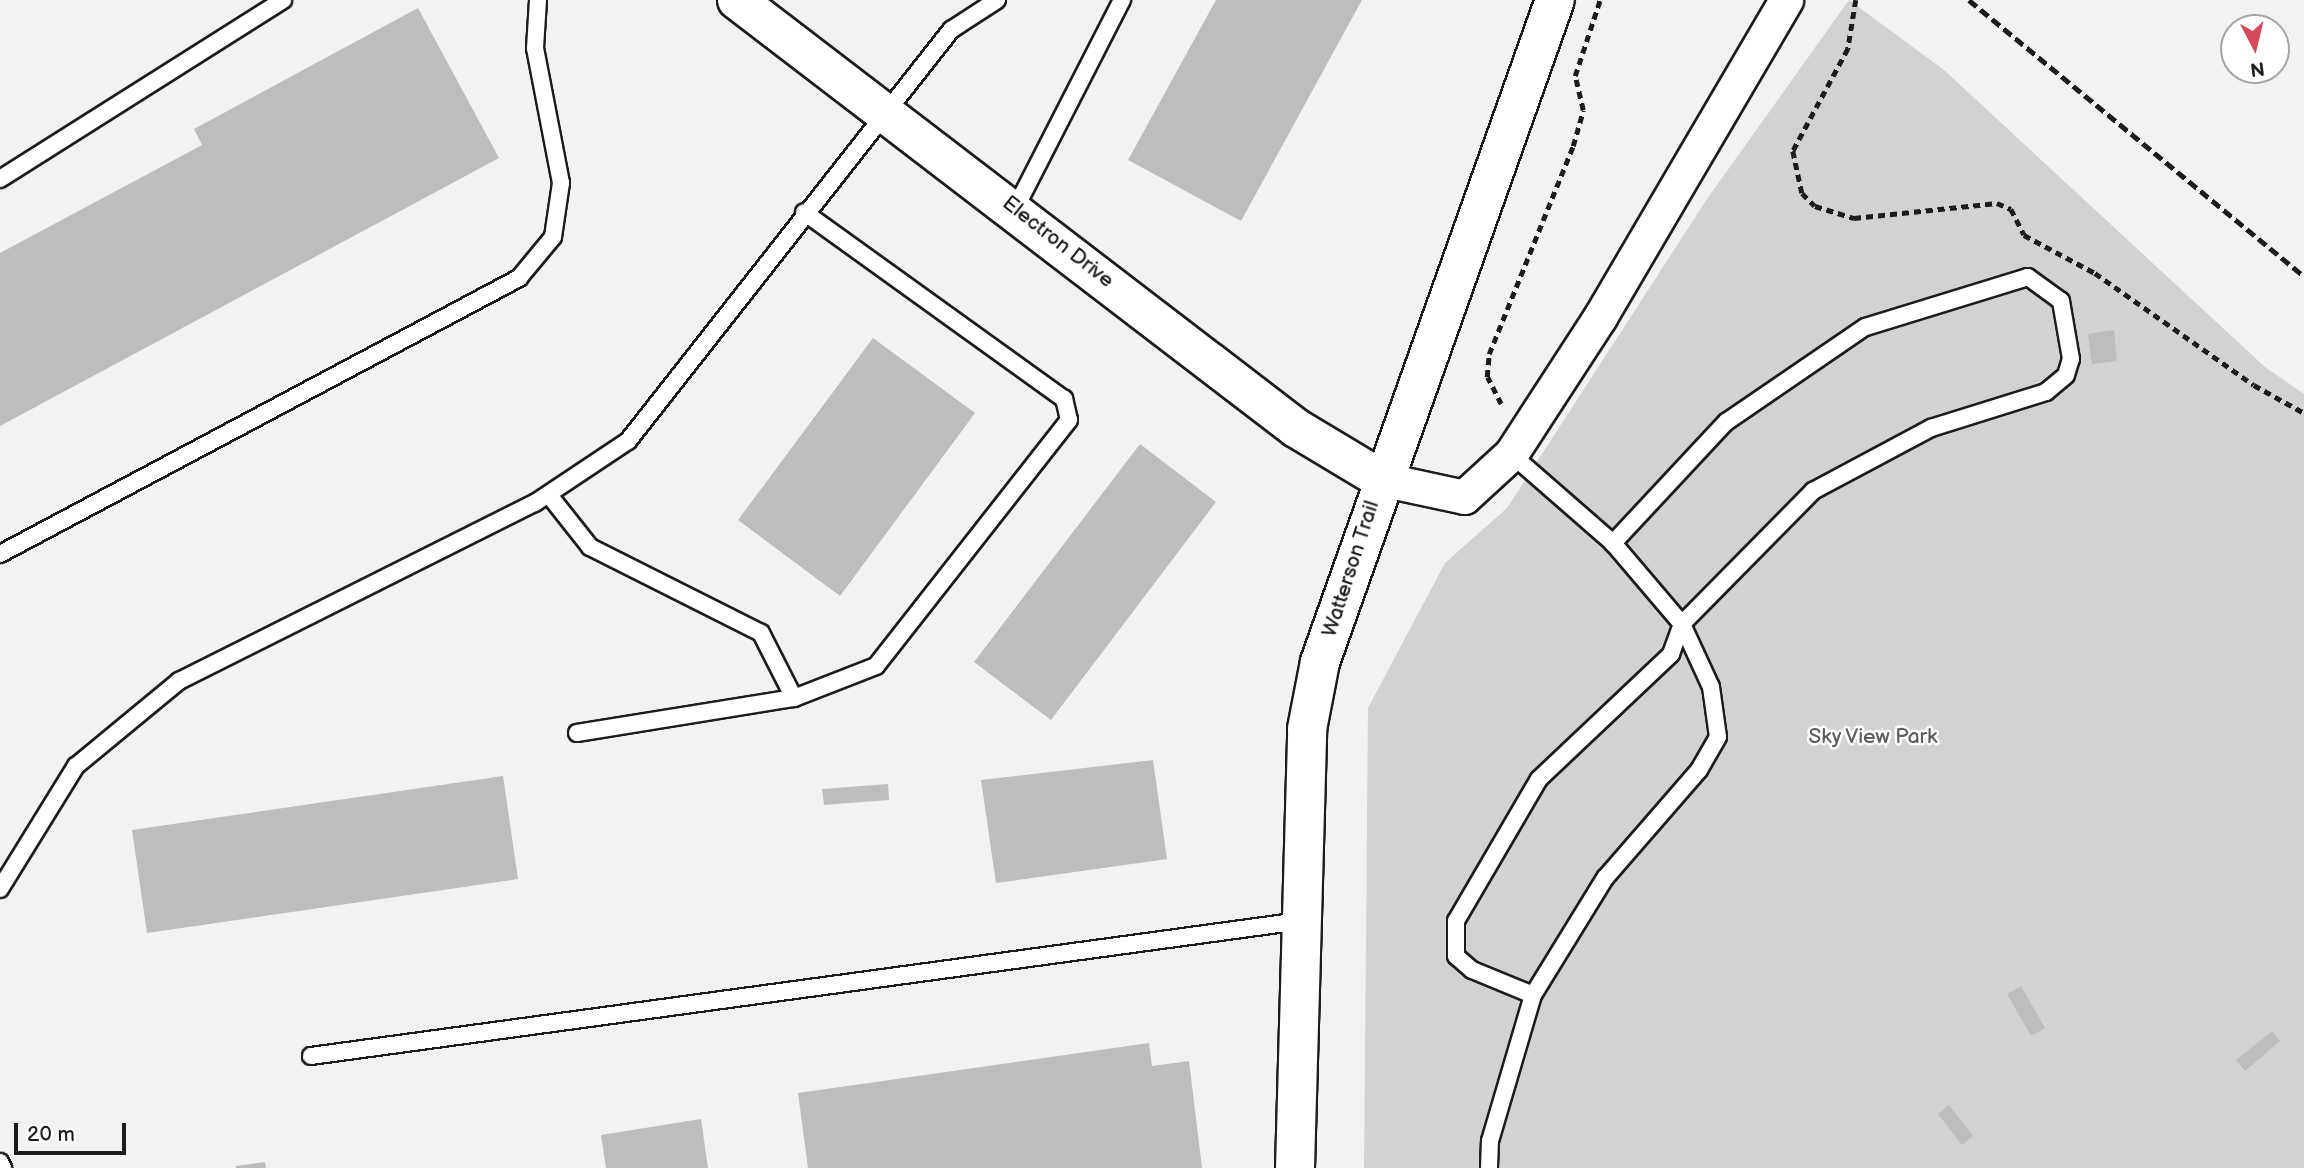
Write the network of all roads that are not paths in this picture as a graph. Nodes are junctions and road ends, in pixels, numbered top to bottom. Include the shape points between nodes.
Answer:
1 (283, 0) edge
2 (538, 0) edge
3 (737, 0) edge
4 (997, 0) edge
5 (1122, 0) edge
6 (1555, 0) edge
7 (1786, 0) edge
8 (885, 109) junction
9 (0, 179) edge
10 (1015, 209) junction
11 (804, 212) junction
12 (1520, 441) junction
13 (1381, 479) junction
14 (549, 495) junction
15 (1614, 543) junction
16 (0, 554) edge
17 (1682, 624) junction
18 (794, 698) junction
19 (577, 733) dead end
20 (0, 889) edge
21 (1301, 921) junction
22 (1533, 995) junction
23 (311, 1056) dead end
24 (0, 1162) edge
25 (3, 1168) edge
26 (1295, 1168) edge
27 (1489, 1168) edge

1 - 9 lane
2 - 16 lane via 535,48 561,183 553,237 519,278
3 - 8 main road, Electron Drive
4 - 8 lane via 951,30
5 - 10 lane
6 - 13 main road, Watterson Trail
7 - 12 street
8 - 10 main road, Electron Drive
8 - 11 lane
10 - 13 main road, Electron Drive via 1296,428
11 - 14 lane via 628,441
11 - 18 lane via 1064,399 1069,420 876,666
12 - 13 street via 1464,497
12 - 15 lane
13 - 21 main road, Watterson Trail via 1320,662 1307,729
14 - 18 lane via 590,547 761,633
14 - 20 lane via 179,681 76,766
15 - 17 lane
15 - 17 lane via 1726,422 1865,327 2028,277 2049,287 2061,301 2071,359 2066,375 2046,392 1931,428 1814,491
17 - 22 lane via 1711,687 1718,737 1699,770 1605,878
17 - 22 lane via 1671,654 1539,779 1456,921 1456,956 1472,970
18 - 19 lane
21 - 23 lane
21 - 26 main road, Watterson Trail
22 - 27 lane via 1490,1141
24 - 25 lane

